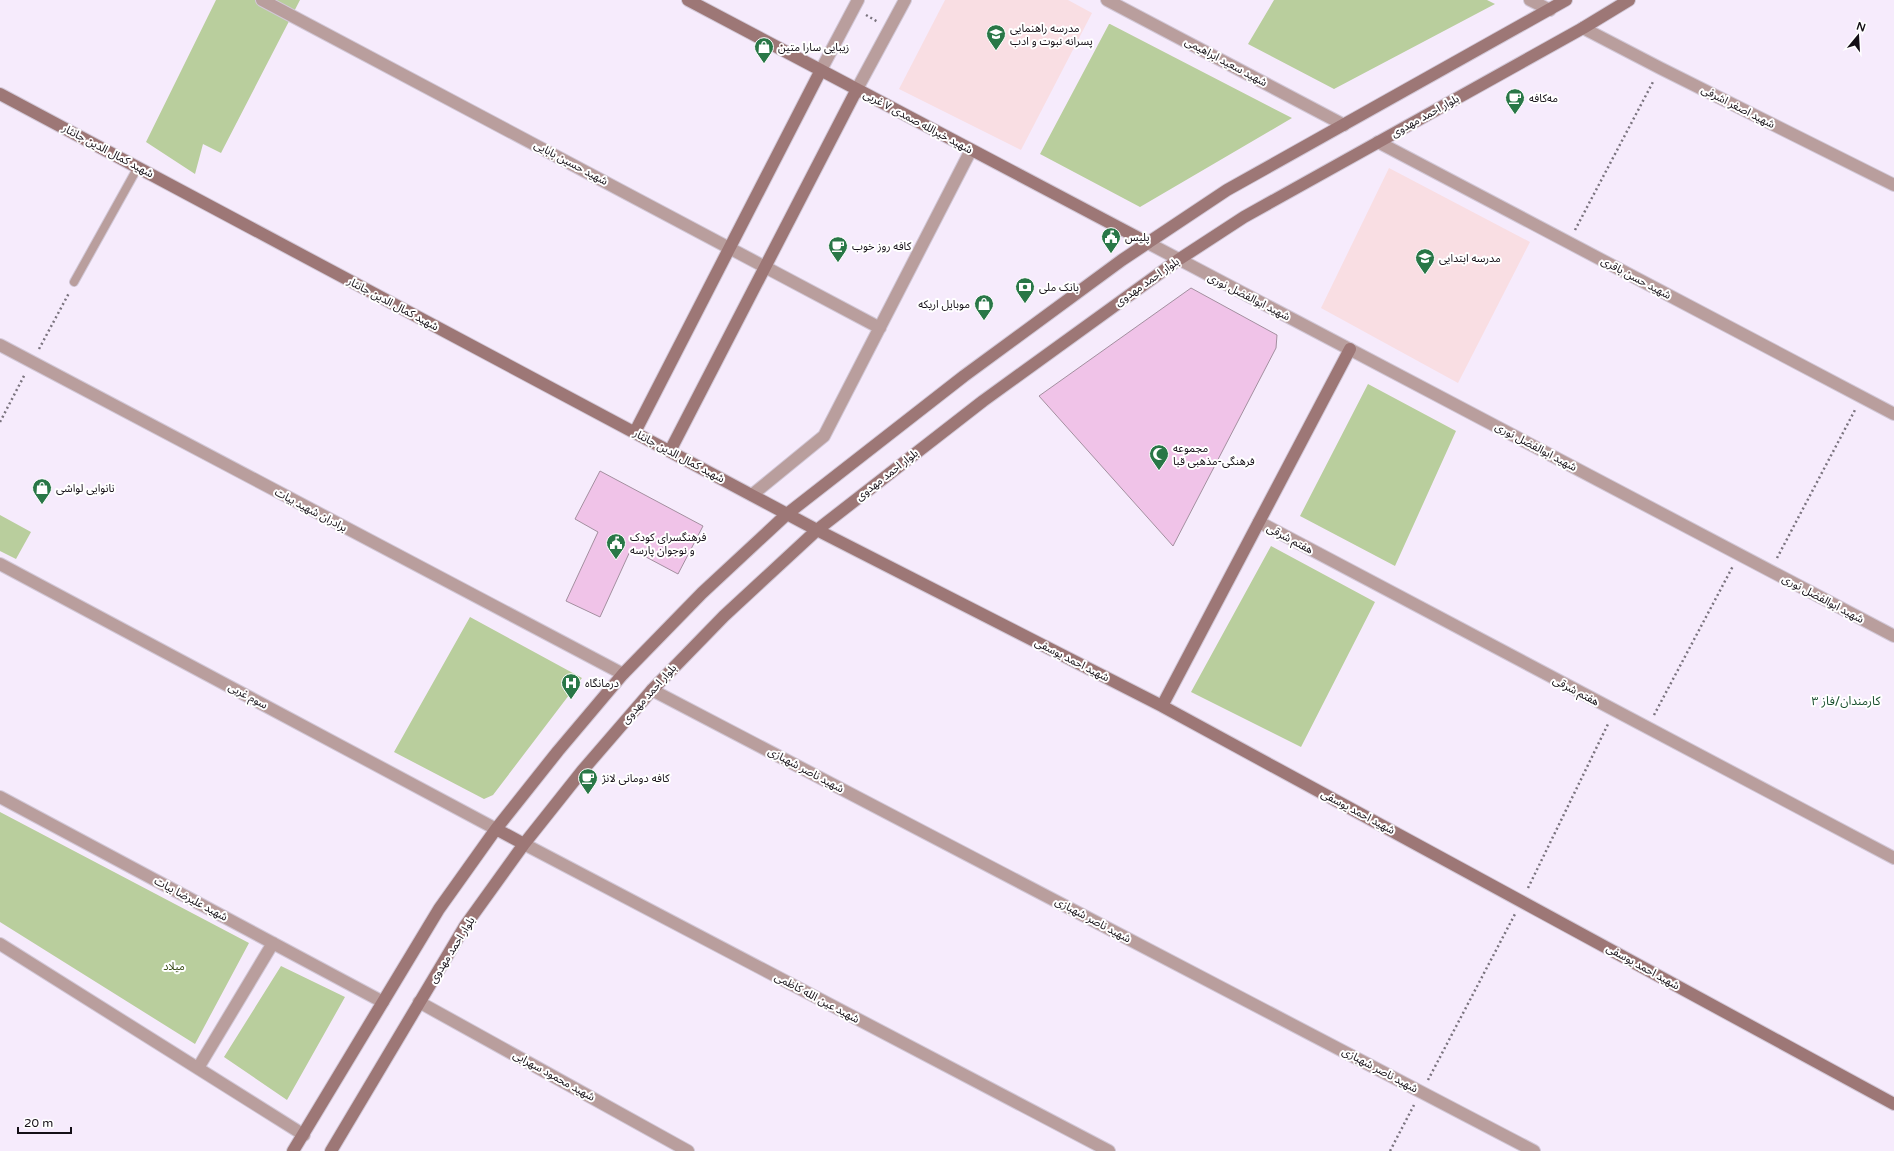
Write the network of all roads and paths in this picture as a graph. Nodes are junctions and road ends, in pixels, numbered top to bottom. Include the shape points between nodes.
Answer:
1 (262, 0) edge
2 (688, 0) edge
3 (905, 0) edge
4 (1107, 0) edge
5 (1530, 0) edge
6 (1566, 0) edge
7 (1629, 0) edge
8 (856, 4) edge
9 (1550, 10) junction
10 (890, 28) junction
11 (1583, 28) junction
12 (1660, 68) junction
13 (821, 70) junction
14 (857, 89) junction
15 (0, 94) edge
16 (1344, 125) junction
17 (1378, 142) junction
18 (971, 150) junction
19 (138, 167) junction
20 (1894, 185) edge
21 (1148, 243) junction
22 (1568, 243) junction
23 (729, 247) junction
24 (1178, 260) junction
25 (765, 266) junction
26 (74, 282) dead end
27 (880, 328) junction
28 (0, 345) edge
29 (1350, 349) junction
30 (1862, 397) junction
31 (1894, 414) edge
32 (635, 432) junction
33 (670, 451) junction
34 (752, 495) junction
35 (787, 514) junction
36 (1259, 522) junction
37 (817, 530) junction
38 (1739, 554) junction
39 (0, 564) edge
40 (1770, 571) junction
41 (1894, 636) edge
42 (623, 674) junction
43 (652, 690) junction
44 (1162, 706) junction
45 (1614, 711) junction
46 (1647, 728) junction
47 (0, 797) edge
48 (496, 829) junction
49 (524, 844) junction
50 (1894, 858) edge
51 (1522, 900) junction
52 (273, 943) junction
53 (0, 944) edge
54 (383, 1002) junction
55 (419, 1002) junction
56 (198, 1068) junction
57 (1422, 1092) junction
58 (1894, 1104) edge
59 (304, 1135) junction
60 (293, 1151) edge
61 (331, 1151) edge
62 (688, 1151) edge
63 (1110, 1151) edge
64 (1390, 1151) edge
65 (1534, 1151) edge

1 - 23 street, شهید حسین بابایی
2 - 13 street, شهید خیرالله صمدی ۷ غربی
3 - 10 street
4 - 16 street, شهید سعید ابراهیمی
5 - 9 street
6 - 9 street
7 - 11 street, بلوار احمد مهدوی
8 - 10 path
8 - 13 street
9 - 16 street
10 - 14 street
11 - 12 street, شهید اصغر اشرفی
11 - 17 street, بلوار احمد مهدوی
12 - 20 street, شهید اصغر اشرفی
12 - 22 path
13 - 14 street, شهید خیرالله صمدی ۷ غربی
13 - 23 street
14 - 18 street, شهید خیرالله صمدی ۷ غربی
14 - 25 street
15 - 19 street, شهید کمال الدین جانثار
16 - 21 street via 1227,190
17 - 22 street, شهید حسن باقری
17 - 24 street, بلوار احمد مهدوی via 1244,217
18 - 21 street, شهید خیرالله صمدی ۷ غربی
18 - 27 street
19 - 26 lane
19 - 32 street, شهید کمال الدین جانثار
21 - 24 street, شهید ابوالفضل نوری
21 - 35 street via 964,376
22 - 30 street, شهید حسن باقری
23 - 25 street, شهید حسین بابایی
23 - 32 street
24 - 29 street, شهید ابوالفضل نوری
24 - 37 street, بلوار احمد مهدوی via 983,401
25 - 27 street, شهید حسین بابایی
25 - 33 street
27 - 34 street via 824,436
28 - 42 street, برادران شهید بیات
29 - 36 street
29 - 38 street, شهید ابوالفضل نوری
30 - 31 street, شهید حسن باقری
30 - 40 path
32 - 33 street, شهید کمال الدین جانثار
33 - 34 street, شهید کمال الدین جانثار
34 - 35 street, شهید کمال الدین جانثار
35 - 37 street, شهید احمد یوسفی
35 - 42 street via 702,593
36 - 44 street
36 - 45 street, هفتم شرقی
37 - 43 street, بلوار احمد مهدوی via 724,616
37 - 44 street, شهید احمد یوسفی
38 - 40 street, شهید ابوالفضل نوری
38 - 46 path
39 - 48 street, سوم غربی
40 - 41 street, شهید ابوالفضل نوری
42 - 48 street
43 - 49 street, بلوار احمد مهدوی via 582,771
43 - 57 street, شهید ناصر شهبازی
44 - 51 street, شهید احمد یوسفی
45 - 46 street, هفتم شرقی
45 - 51 path
46 - 50 street, هفتم شرقی
47 - 52 street, شهید علیرضا بیات
48 - 49 street
48 - 54 street via 439,909
49 - 55 street, بلوار احمد مهدوی via 466,926
49 - 63 street, شهید عین الله کاظمی
51 - 57 path
51 - 58 street, شهید احمد یوسفی
52 - 54 street, شهید علیرضا بیات
52 - 56 street
53 - 56 street
54 - 59 street
55 - 61 street, بلوار احمد مهدوی
55 - 62 street, شهید محمود سهرابی
56 - 59 street
57 - 64 path
57 - 65 street, شهید ناصر شهبازی
59 - 60 street

